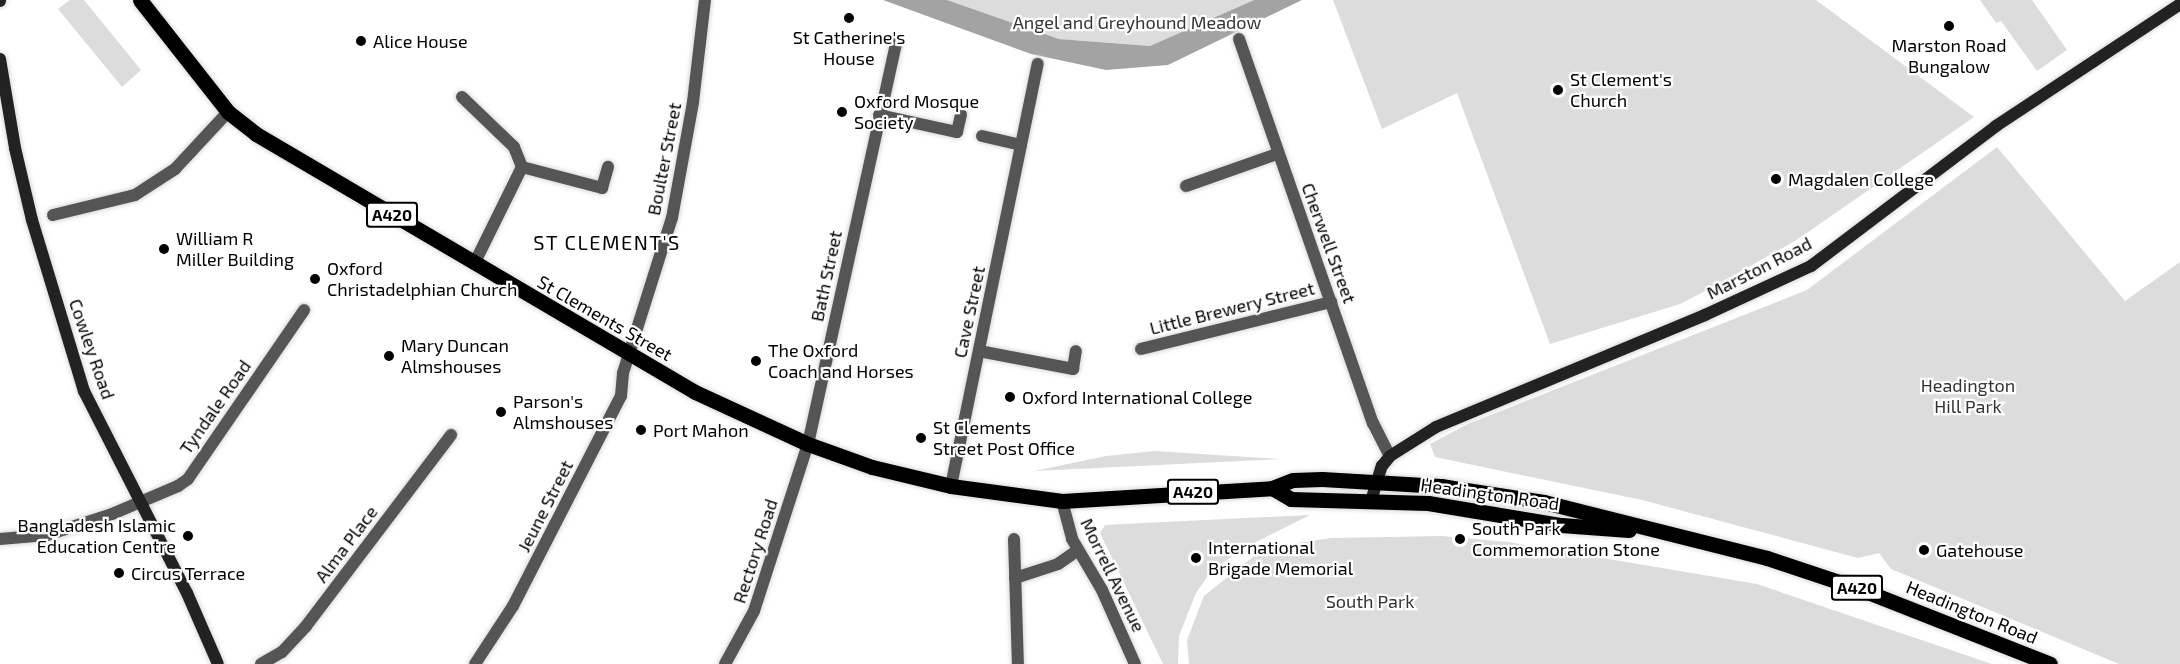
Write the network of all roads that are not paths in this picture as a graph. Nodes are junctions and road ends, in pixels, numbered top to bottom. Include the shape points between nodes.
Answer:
1 (140, 0) edge
2 (705, 0) edge
3 (2180, 4) edge
4 (1239, 39) dead end
5 (896, 43) dead end
6 (0, 59) edge
7 (1038, 64) dead end
8 (462, 97) dead end
9 (228, 112) junction
10 (961, 114) dead end
11 (879, 115) junction
12 (982, 136) dead end
13 (1021, 145) junction
14 (1277, 153) junction
15 (522, 167) junction
16 (608, 167) dead end
17 (1186, 186) dead end
18 (53, 215) dead end
19 (474, 264) junction
20 (1331, 302) junction
21 (304, 310) dead end
22 (1141, 349) dead end
23 (979, 351) junction
24 (1076, 351) dead end
25 (628, 356) junction
26 (451, 435) dead end
27 (808, 444) junction
28 (1390, 456) junction
29 (1376, 481) junction
30 (951, 486) junction
31 (1272, 488) junction
32 (1062, 501) junction
33 (1371, 501) junction
34 (139, 503) junction
35 (1674, 534) junction
36 (0, 539) edge
37 (1014, 539) dead end
38 (1078, 550) junction
39 (1014, 578) junction
40 (218, 664) edge
41 (261, 664) edge
42 (476, 664) edge
43 (725, 664) edge
44 (1018, 664) edge
45 (1136, 664) edge
46 (2050, 664) edge

1 - 9 main road, St Clements Street / A420
2 - 25 street, Boulter Street via 693,102 672,218
3 - 28 main road, Marston Road via 1996,126 1811,266 1705,315 1436,427
4 - 14 street, Cherwell Street
5 - 11 street, Bath Street
6 - 34 main road, Cowley Road via 32,220 84,391
7 - 13 street, Cave Street
8 - 15 street via 514,147
9 - 18 street via 175,169 135,195
9 - 19 main road, St Clements Street / A420 via 256,134
10 - 11 street via 957,132
11 - 27 street, Bath Street
12 - 13 street
13 - 23 street, Cave Street
14 - 17 street
14 - 20 street, Cherwell Street
15 - 16 street via 602,188
15 - 19 street
19 - 25 main road, St Clements Street / A420
20 - 22 street, Little Brewery Street
20 - 28 street, Cherwell Street via 1373,423
21 - 34 street, Tyndale Road via 188,479
23 - 24 street via 1073,369
23 - 30 street, Cave Street
25 - 27 main road, St Clements Street / A420 via 715,403
25 - 42 street, Jeune Street via 621,396 513,606
26 - 41 street, Alma Place via 306,626 282,652
27 - 30 main road, St Clements Street / A420 via 872,467
27 - 43 street, Rectory Road via 754,611
28 - 29 main road, Marston Road
29 - 31 main road, A420 via 1293,480
29 - 33 main road, Marston Road
29 - 35 main road, Headington Road / A420 via 1544,502
30 - 32 main road, St Clements Street / A420
31 - 32 main road, A420
31 - 33 main road, A420 via 1291,499
32 - 38 street, Morrell Avenue via 1068,530
33 - 35 main road, Headington Road / A420 via 1428,503 1561,525
34 - 36 street, Tyndale Road via 48,535
34 - 40 main road, Cowley Road via 187,593
35 - 46 main road, Headington Road / A420 via 1767,558 1860,589
37 - 39 street
38 - 39 street via 1058,564
38 - 45 street, Morrell Avenue via 1102,590
39 - 44 street

